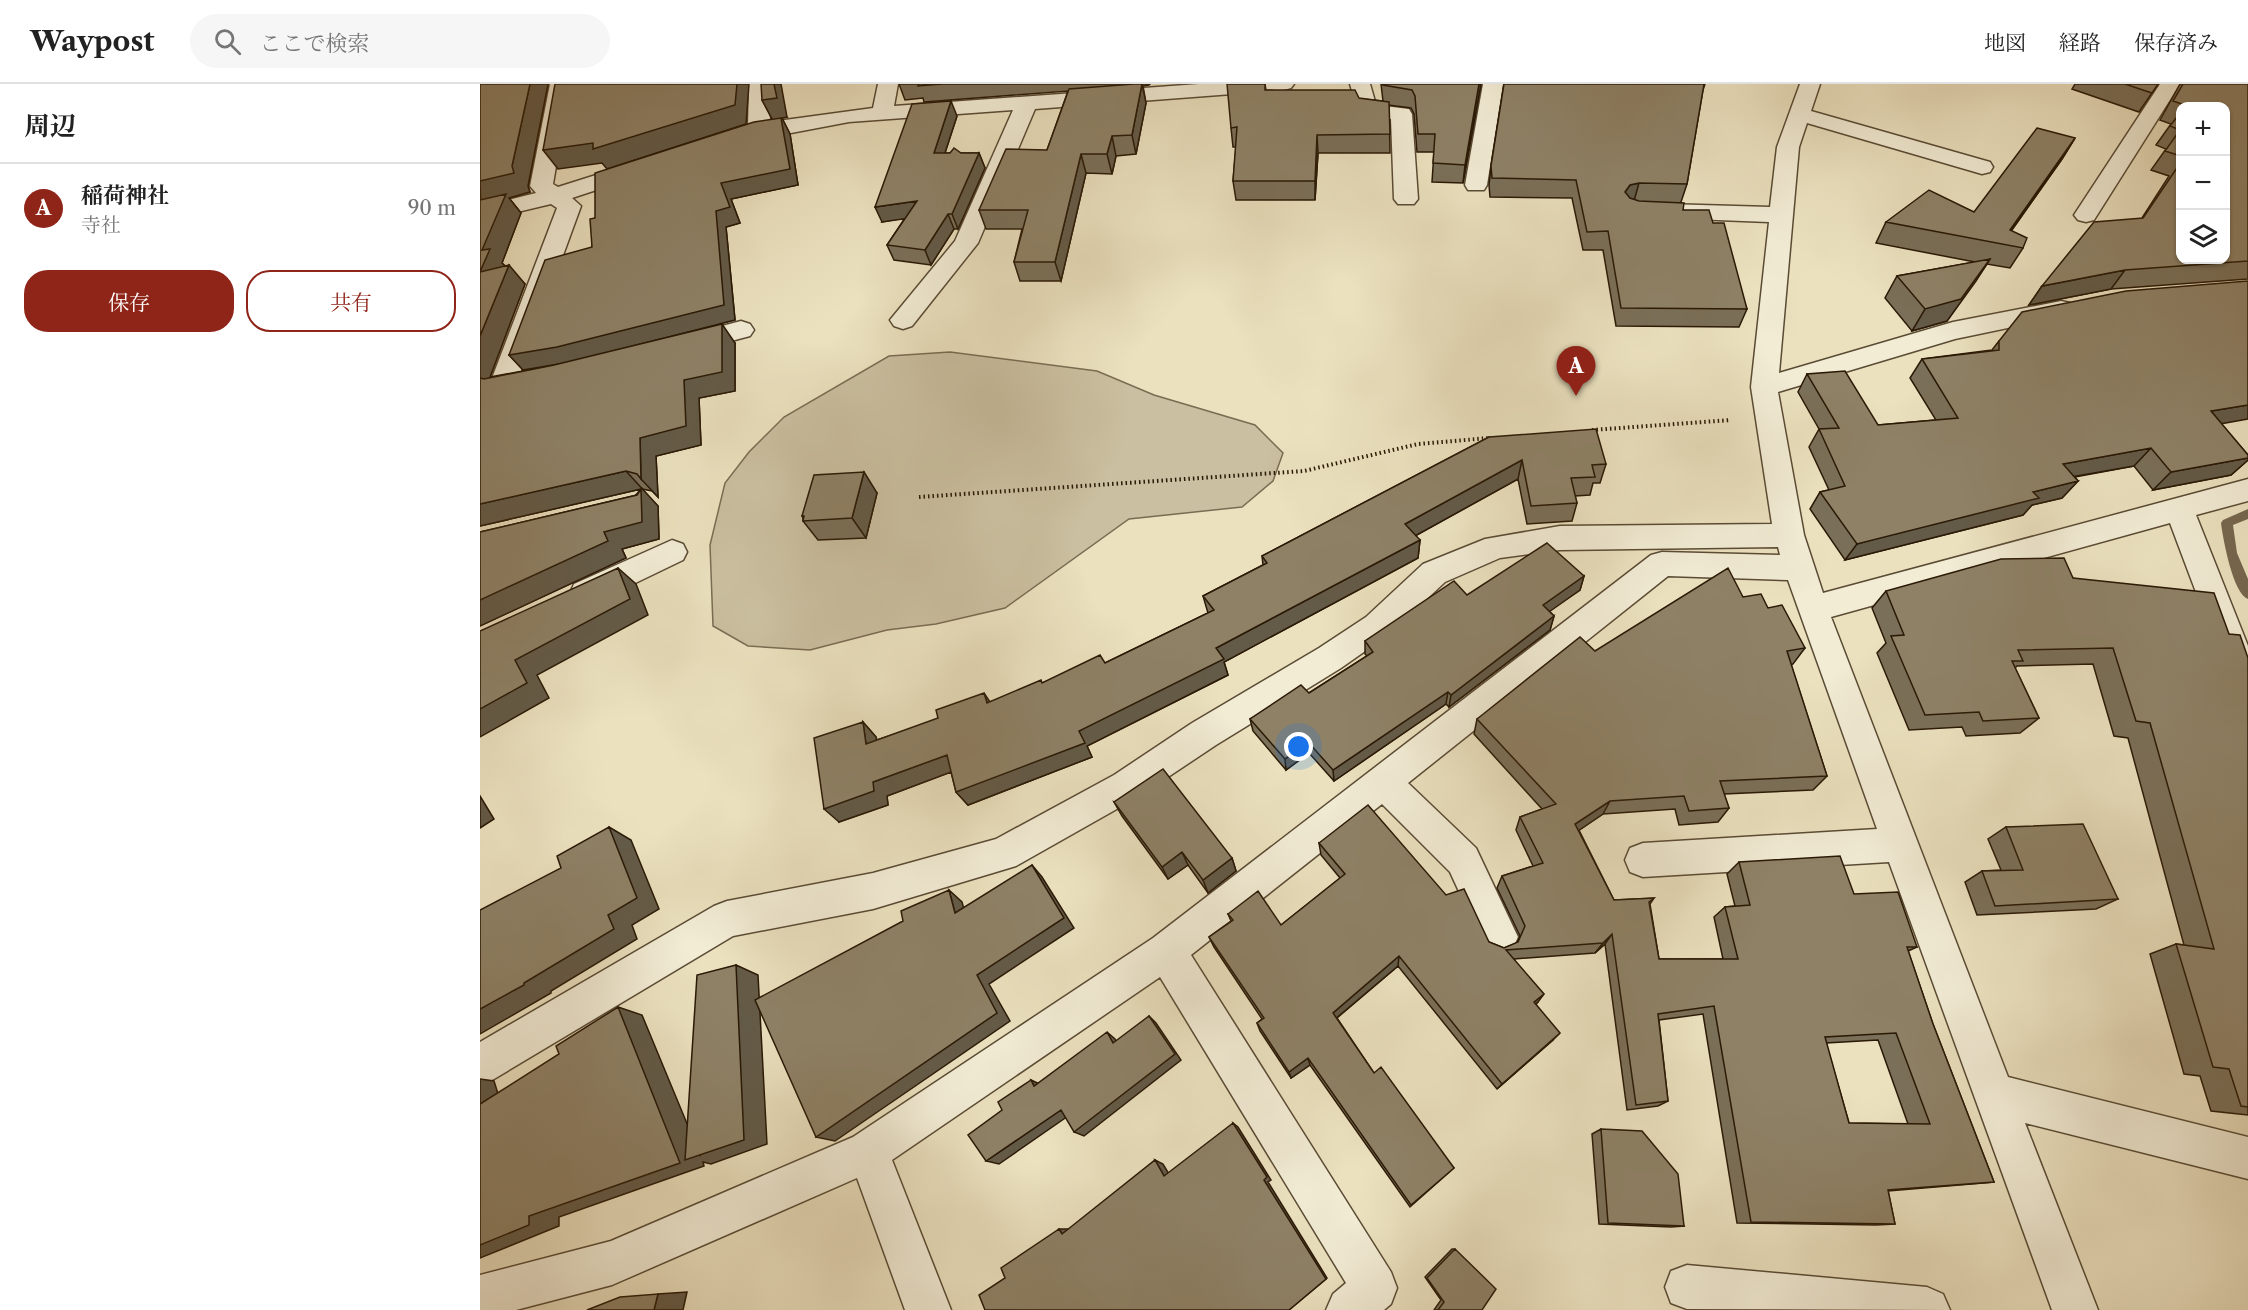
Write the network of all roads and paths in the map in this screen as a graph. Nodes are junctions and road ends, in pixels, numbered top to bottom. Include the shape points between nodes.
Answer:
1 (560, 84) edge
2 (759, 84) edge
3 (888, 84) edge
4 (1284, 84) edge
5 (1360, 84) edge
6 (1493, 84) edge
7 (1810, 84) edge
8 (2170, 84) edge
9 (1219, 87) edge
10 (1026, 104) junction
11 (882, 114) junction
12 (1800, 114) junction
13 (759, 130) junction
14 (725, 141) edge
15 (658, 163) edge
16 (1982, 167) dead end
17 (1476, 185) dead end
18 (557, 195) junction
19 (1406, 199) dead end
20 (1646, 210) edge
21 (480, 214) edge
22 (1781, 215) junction
23 (2086, 215) dead end
24 (2088, 303) edge
25 (903, 320) dead end
26 (741, 330) dead end
27 (662, 350) edge
28 (559, 375) edge
29 (1764, 387) junction
30 (491, 388) edge
31 (1768, 418) junction
32 (1585, 430) edge
33 (1490, 438) edge
34 (2248, 490) edge
35 (919, 497) dead end
36 (2179, 509) junction
37 (1789, 535) junction
38 (672, 552) dead end
39 (1799, 568) junction
40 (555, 607) edge
41 (1812, 609) junction
42 (2248, 688) edge
43 (1383, 781) junction
44 (1902, 844) junction
45 (1643, 860) dead end
46 (1499, 937) dead end
47 (1166, 951) junction
48 (480, 1065) edge
49 (1997, 1095) junction
50 (868, 1152) junction
51 (2248, 1158) edge
52 (1687, 1287) dead end
53 (480, 1297) edge
54 (928, 1310) edge
55 (1348, 1310) edge
56 (1927, 1310) edge
57 (2075, 1310) edge

1 - 18 street via 541,186
2 - 13 street
3 - 11 street
4 - 9 street
5 - 19 street via 1367,110 1401,114
6 - 17 street
7 - 12 street
8 - 23 street
9 - 10 street
10 - 11 street
10 - 25 street via 966,243
11 - 13 street
12 - 16 street
12 - 22 street via 1788,147
13 - 14 street
15 - 18 street
18 - 21 street
18 - 30 street via 568,206
20 - 22 street
22 - 29 street
24 - 29 street via 1953,331
26 - 27 street
28 - 30 street
29 - 31 street
31 - 32 path
31 - 37 street
33 - 35 path via 1418,444 1304,471
34 - 36 street
36 - 41 street
36 - 42 street
37 - 39 street
37 - 48 street via 1560,538 1496,547 1434,573 1377,626 1330,658 1126,786 1003,854 873,891 727,919
38 - 40 street
39 - 41 street
39 - 43 street via 1662,564
41 - 44 street
43 - 46 street via 1463,860
43 - 47 street
44 - 45 street
44 - 49 street
47 - 50 street
47 - 55 street via 1375,1288
49 - 51 street
49 - 57 street
50 - 53 street via 612,1263
50 - 54 street
52 - 56 street

